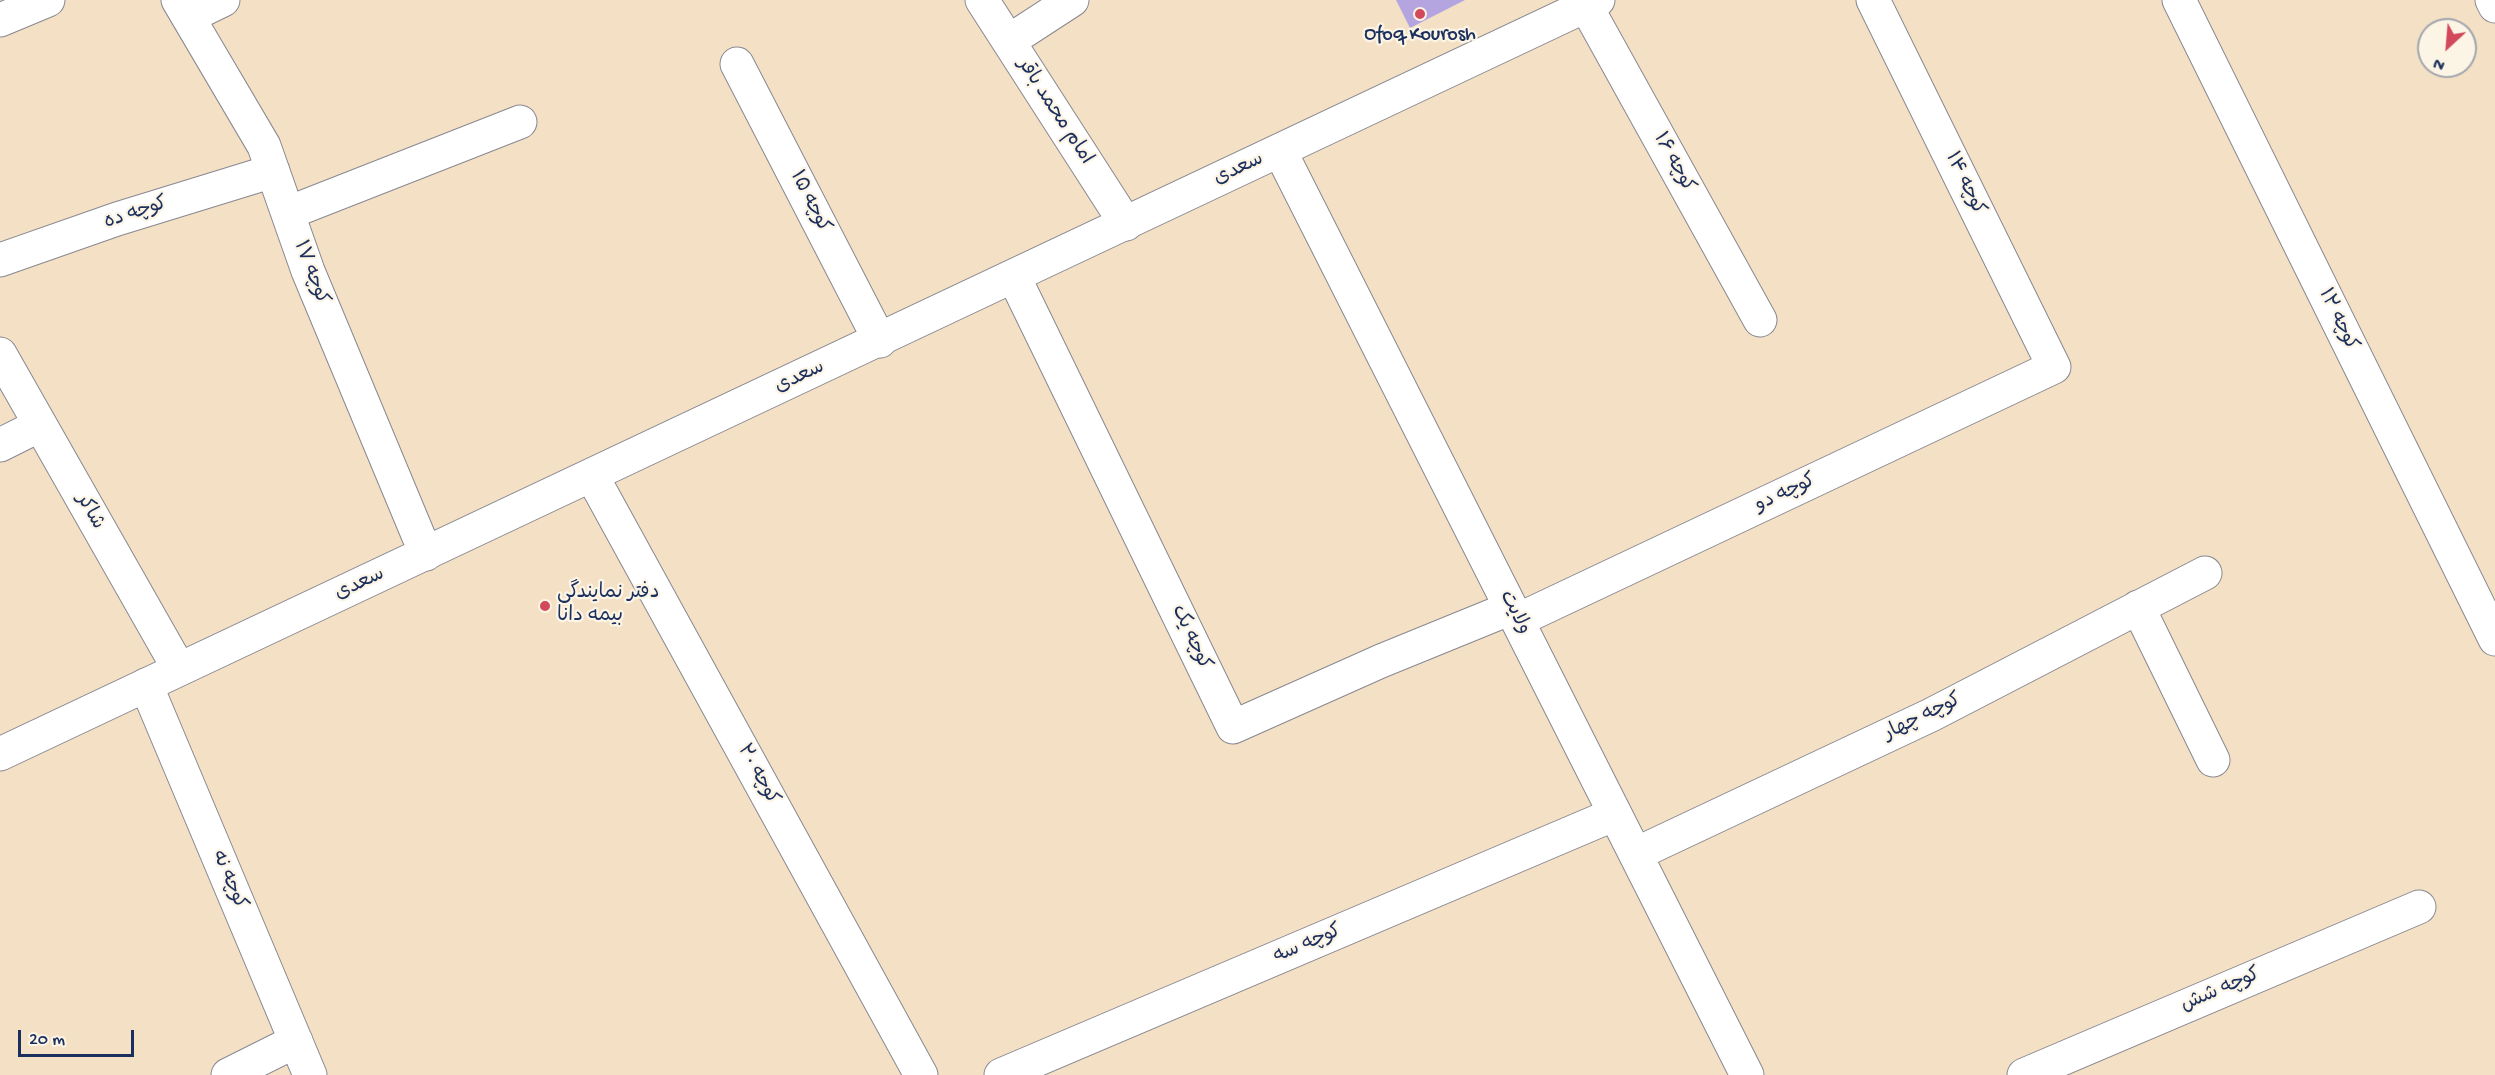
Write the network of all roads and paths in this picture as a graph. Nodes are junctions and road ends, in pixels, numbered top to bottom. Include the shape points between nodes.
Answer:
1 (48, 0) edge
2 (223, 0) edge
3 (982, 0) edge
4 (1072, 0) edge
5 (1873, 0) edge
6 (2178, 0) edge
7 (2492, 0) edge
8 (1592, 3) edge
9 (2495, 6) edge
10 (183, 8) edge
11 (0, 20) edge
12 (1009, 41) junction
13 (737, 64) dead end
14 (520, 122) dead end
15 (1280, 151) junction
16 (273, 171) junction
17 (288, 213) junction
18 (1126, 224) junction
19 (0, 260) edge
20 (1014, 277) junction
21 (1760, 320) dead end
22 (880, 341) junction
23 (0, 354) edge
24 (2054, 367) joint
25 (40, 425) junction
26 (0, 445) edge
27 (592, 476) junction
28 (426, 554) junction
29 (2205, 573) dead end
30 (2138, 607) junction
31 (1514, 614) junction
32 (2495, 639) edge
33 (179, 669) junction
34 (146, 685) junction
35 (0, 754) edge
36 (2213, 760) dead end
37 (1615, 814) junction
38 (1636, 854) junction
39 (2419, 907) dead end
40 (296, 1041) junction
41 (228, 1075) edge
42 (310, 1075) edge
43 (921, 1075) edge
44 (1001, 1075) edge
45 (1748, 1075) edge
46 (2024, 1075) edge

1 - 11 street
2 - 10 street
3 - 12 street, امام محمد باقر
4 - 12 street
5 - 24 street, کوچه ۱۴
6 - 32 street, کوچه ۱۲
7 - 9 street
8 - 15 street, سعدی
8 - 21 street, کوچه ۱۶
10 - 16 street, کوچه ۱۷ via 264,146
12 - 18 street, امام محمد باقر
13 - 22 street, کوچه ۱۵
14 - 17 street
15 - 18 street, سعدی
15 - 31 street, ولایت
16 - 17 street, کوچه ۱۷
16 - 19 street, کوچه ده
17 - 28 street, کوچه ۱۷ via 308,271
18 - 20 street, سعدی
20 - 22 street, سعدی
20 - 31 street, کوچه یک via 1233,727 1381,661
22 - 27 street, سعدی
23 - 25 street, شاکر
24 - 31 street, کوچه دو
25 - 26 street
25 - 33 street, شاکر
27 - 28 street, سعدی
27 - 43 street, کوچه ۲۰
28 - 33 street, سعدی
29 - 30 street, کوچه چهار
30 - 36 street
30 - 38 street, کوچه چهار via 1931,715
31 - 37 street, ولایت
33 - 34 street, سعدی
34 - 35 street, سعدی
34 - 40 street, کوچه نه
37 - 38 street, ولایت
37 - 44 street, کوچه سه
38 - 45 street, ولایت
39 - 46 street, کوچه شش
40 - 41 street
40 - 42 street, کوچه نه

